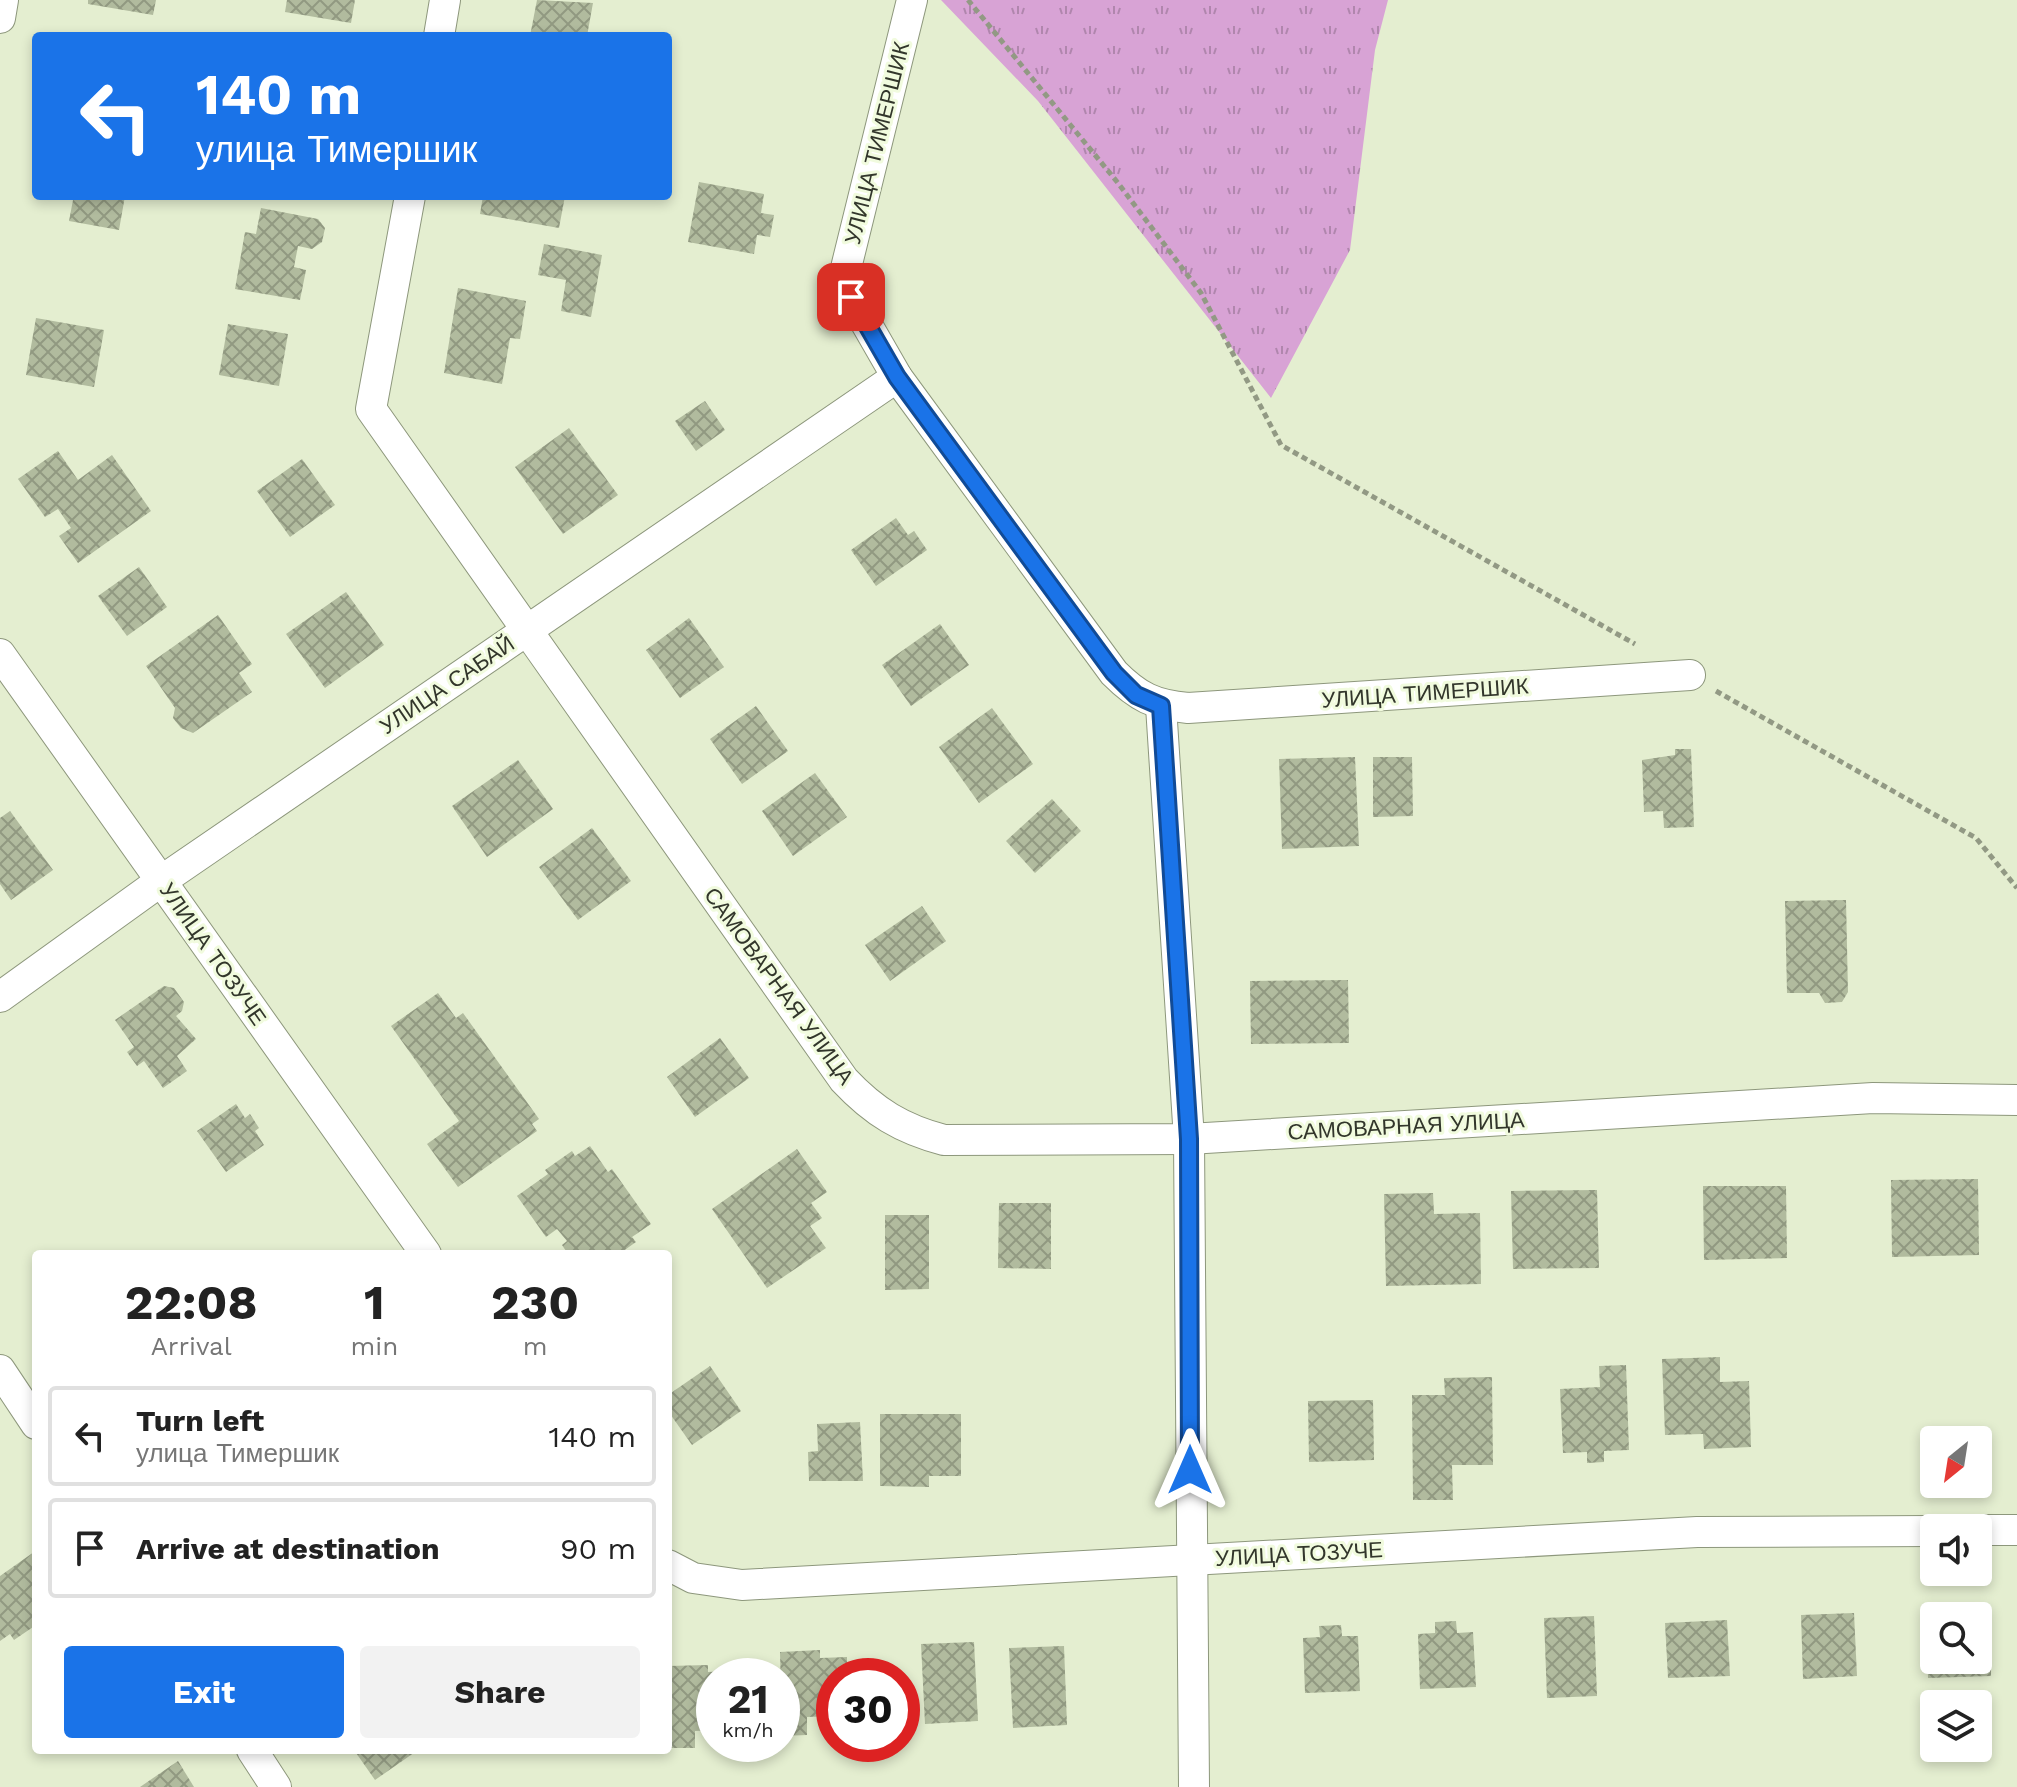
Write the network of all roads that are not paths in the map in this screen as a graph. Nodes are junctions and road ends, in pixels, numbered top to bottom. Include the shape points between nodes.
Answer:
1 (3, 0) edge
2 (445, 0) edge
3 (912, 0) edge
4 (0, 18) edge
5 (440, 32) edge
6 (409, 200) edge
7 (897, 377) junction
8 (527, 630) junction
9 (0, 654) edge
10 (1690, 675) dead end
11 (1161, 706) junction
12 (161, 881) junction
13 (0, 997) edge
14 (2017, 1100) edge
15 (1189, 1139) junction
16 (423, 1250) edge
17 (0, 1370) edge
18 (32, 1418) edge
19 (1992, 1530) edge
20 (2017, 1530) edge
21 (1920, 1531) edge
22 (1191, 1560) junction
23 (672, 1567) edge
24 (255, 1754) edge
25 (276, 1787) edge
26 (1194, 1787) edge

1 - 4 street
2 - 5 street
3 - 7 street, УЛИЦА ТИМЕРШИК via 846,268 851,297
6 - 8 street, САМОВАРНАЯ УЛИЦА via 371,409
7 - 8 street, УЛИЦА САБАЙ
7 - 11 street, УЛИЦА ТИМЕРШИК via 1114,673 1136,695
8 - 12 street, УЛИЦА САБАЙ
8 - 15 street, САМОВАРНАЯ УЛИЦА via 844,1080 872,1110 911,1132 944,1140
9 - 12 street, УЛИЦА ТОЗУЧЕ
10 - 11 street, УЛИЦА ТИМЕРШИК
11 - 15 street
12 - 13 street, УЛИЦА САБАЙ
12 - 16 street, УЛИЦА ТОЗУЧЕ
14 - 15 street, САМОВАРНАЯ УЛИЦА via 1873,1098
15 - 22 street
17 - 18 street
19 - 20 street
21 - 22 street, УЛИЦА ТОЗУЧЕ via 1697,1532
22 - 23 street, УЛИЦА ТОЗУЧЕ via 742,1585 693,1578
22 - 26 street
24 - 25 street

